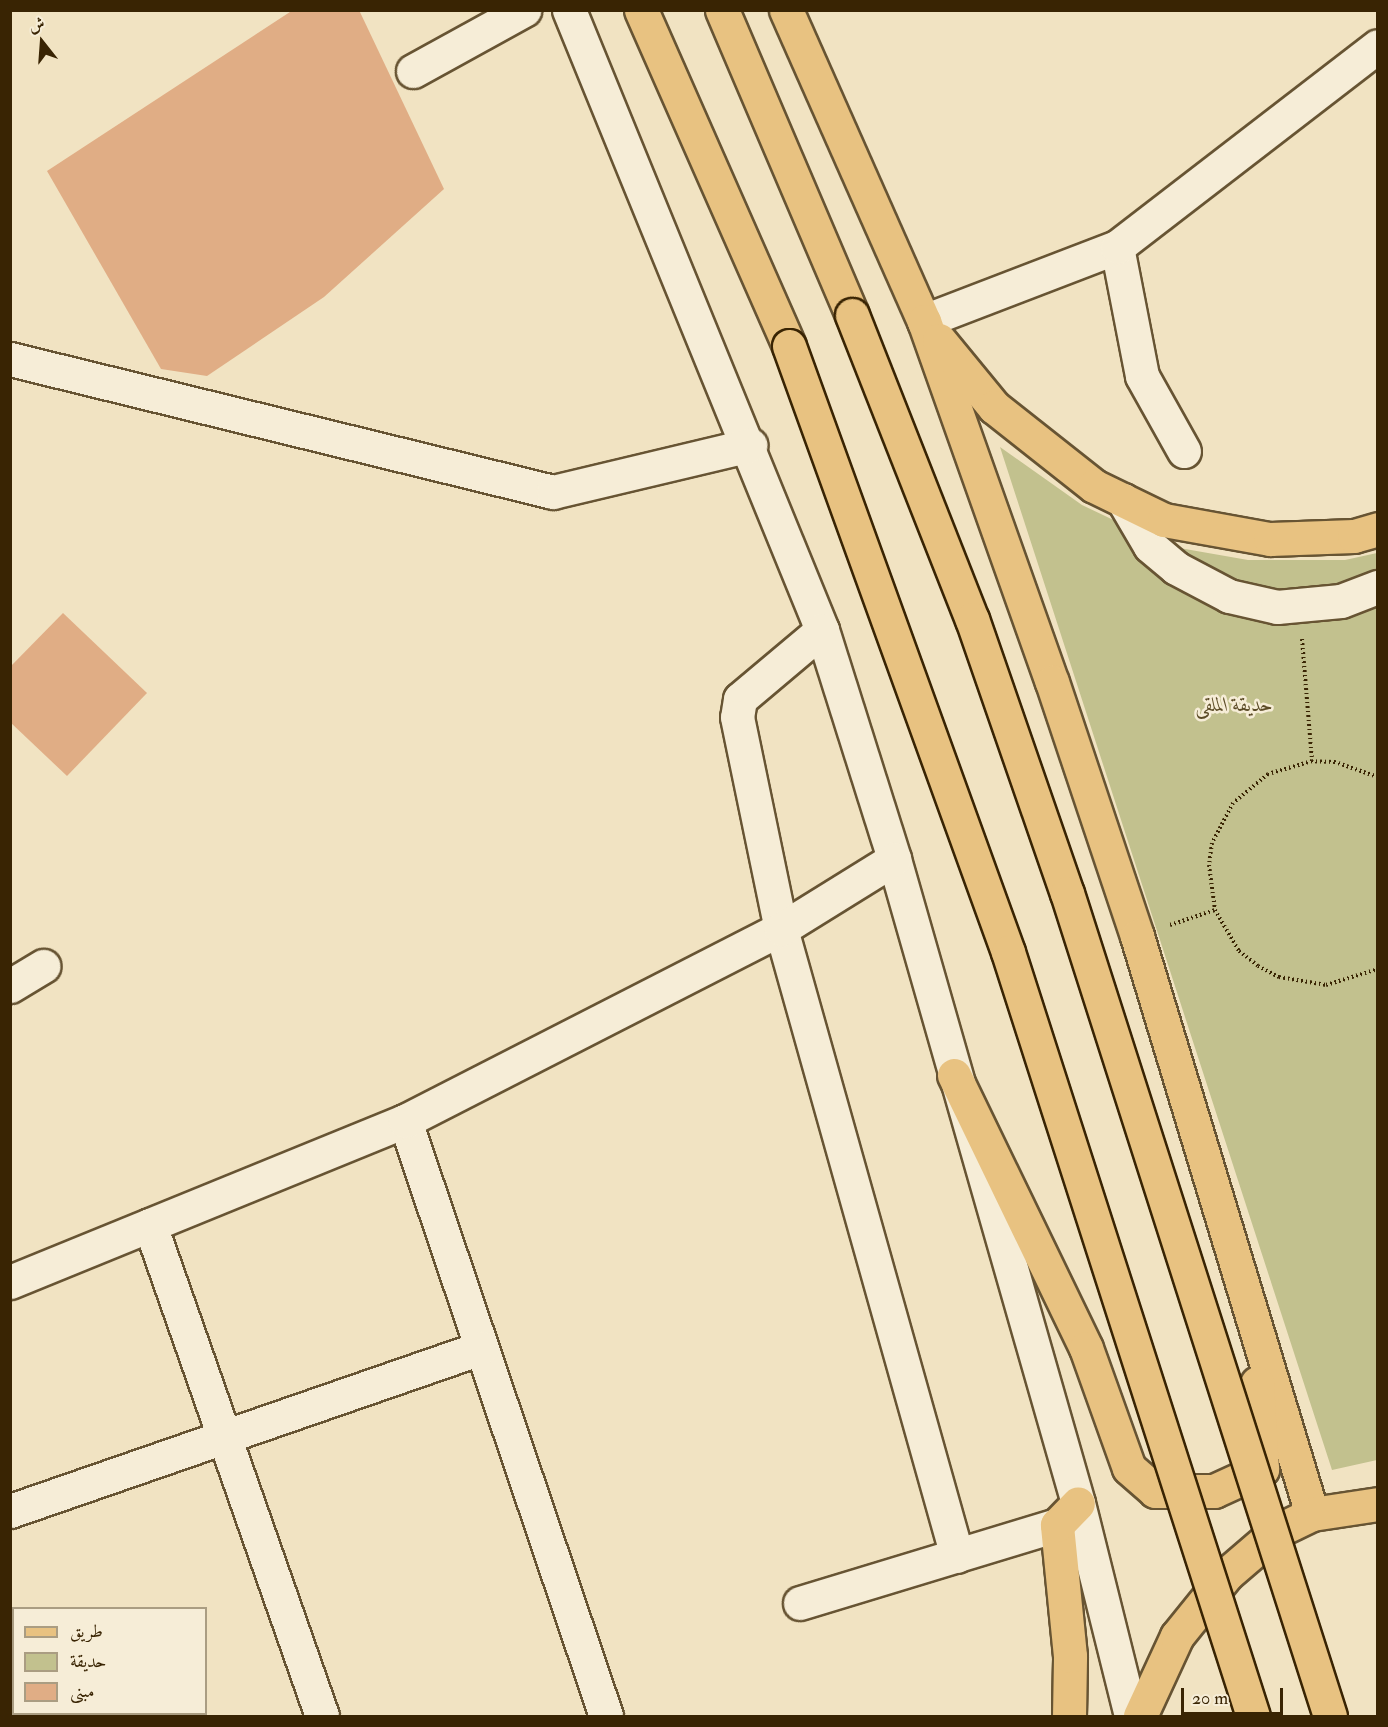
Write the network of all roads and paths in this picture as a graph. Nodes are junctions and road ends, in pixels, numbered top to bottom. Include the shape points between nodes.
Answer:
1 (524, 10) edge
2 (569, 10) edge
3 (641, 10) edge
4 (722, 10) edge
5 (786, 10) edge
6 (792, 10) edge
7 (800, 42) junction
8 (1377, 46) edge
9 (413, 71) dead end
10 (1117, 247) junction
11 (924, 321) junction
12 (10, 359) edge
13 (750, 445) junction
14 (1184, 451) dead end
15 (1123, 500) junction
16 (1377, 529) edge
17 (1377, 587) edge
18 (1299, 605) junction
19 (822, 630) junction
20 (1312, 761) junction
21 (1377, 777) edge
22 (894, 859) junction
23 (1215, 910) junction
24 (781, 929) junction
25 (1137, 936) junction
26 (43, 966) dead end
27 (1377, 969) edge
28 (10, 986) edge
29 (954, 1074) junction
30 (405, 1121) junction
31 (1199, 1152) junction
32 (150, 1225) junction
33 (10, 1282) edge
34 (482, 1348) junction
35 (225, 1437) junction
36 (1377, 1504) edge
37 (10, 1511) edge
38 (1067, 1514) junction
39 (1312, 1514) junction
40 (957, 1556) junction
41 (800, 1603) dead end
42 (322, 1716) edge
43 (606, 1716) edge
44 (1069, 1716) edge
45 (1131, 1716) edge
46 (1140, 1716) edge
47 (1253, 1716) edge
48 (1330, 1716) edge

1 - 9 street
2 - 13 street
3 - 47 main road, bridge via 789,346 1008,952
4 - 48 main road, bridge via 852,315 972,619 1067,892
5 - 7 main road
6 - 7 street
7 - 11 main road
8 - 10 street
10 - 11 street
10 - 14 street via 1142,375
11 - 15 main road via 994,407 1094,486
11 - 25 main road
12 - 13 street via 553,492
13 - 19 street
15 - 16 main road via 1164,520 1270,539 1354,536
15 - 18 street via 1150,546 1176,568 1229,596 1277,607
17 - 18 street via 1341,601
18 - 20 path
19 - 22 street
19 - 24 street via 740,699 737,717
20 - 21 path via 1335,762
20 - 23 path via 1268,774 1233,803 1212,843 1209,888
22 - 24 street
22 - 29 street
23 - 25 path
23 - 27 path via 1239,951 1279,977 1326,985
24 - 30 street
24 - 40 street
25 - 31 main road
26 - 28 street
29 - 31 main road via 1086,1348 1129,1468 1155,1491 1214,1491 1262,1469 1260,1392
29 - 38 street
30 - 32 street
30 - 34 street
31 - 39 main road
32 - 33 street
32 - 35 street
34 - 35 street
34 - 43 street
35 - 37 street
35 - 42 street
36 - 39 main road
38 - 40 street
38 - 44 main road
38 - 45 street
39 - 46 main road via 1277,1531 1227,1574 1177,1636
40 - 41 street

